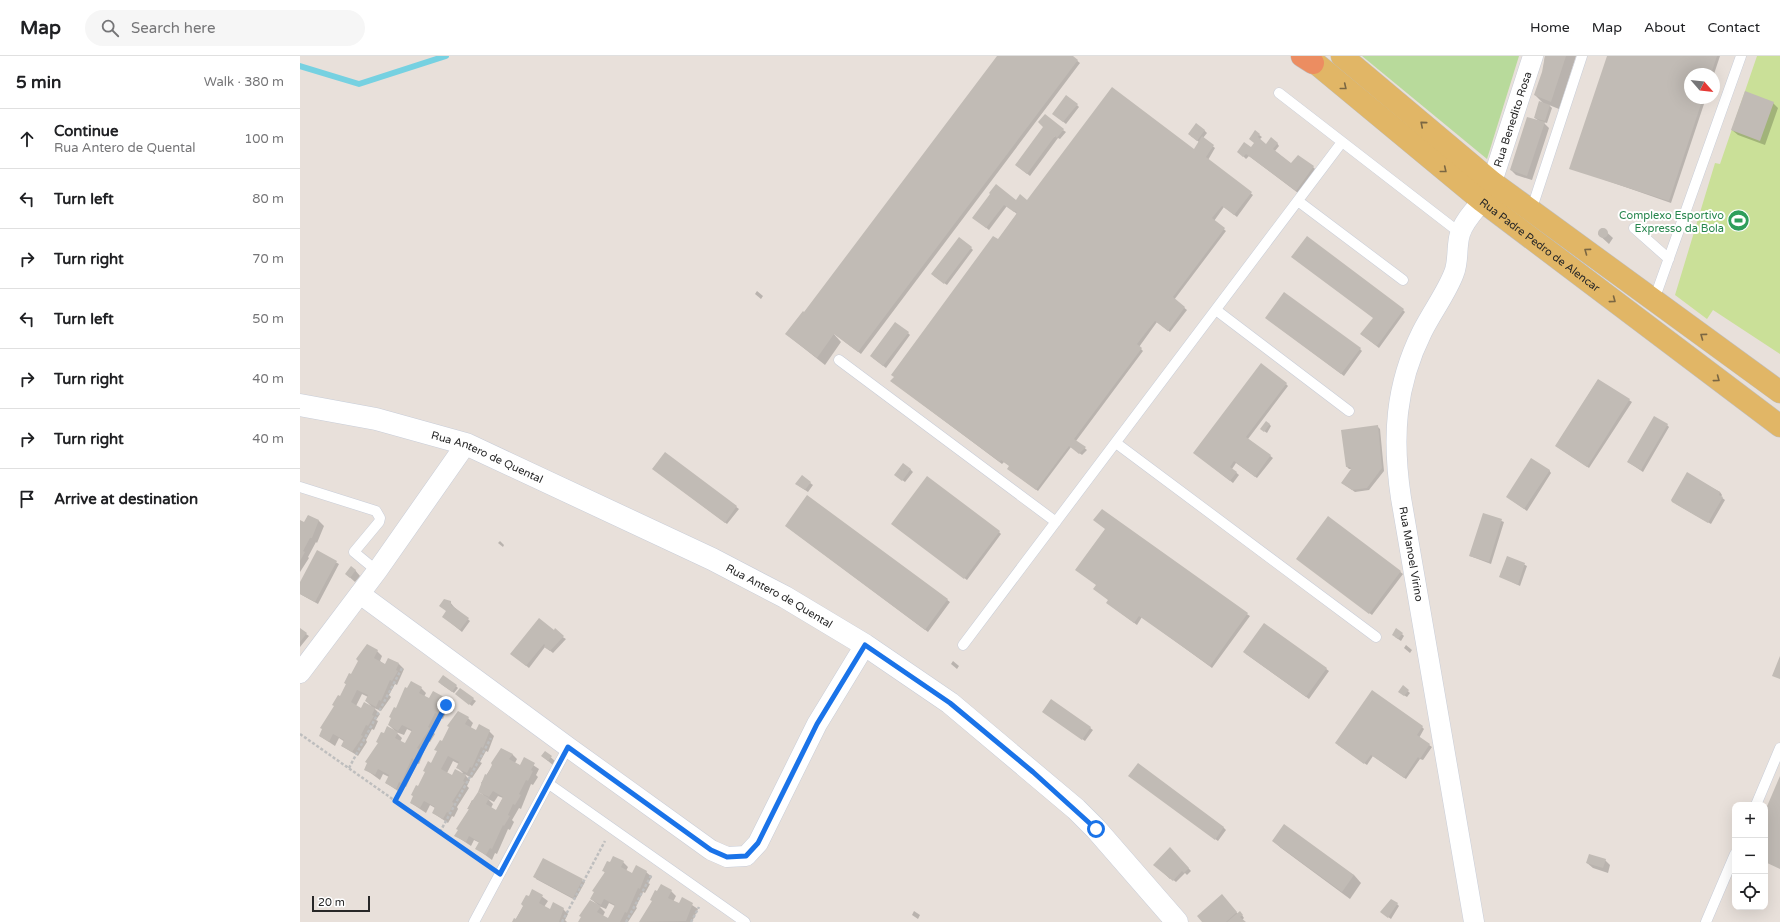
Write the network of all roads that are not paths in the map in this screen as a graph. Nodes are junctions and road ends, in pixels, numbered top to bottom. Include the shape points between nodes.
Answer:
1 (1342, 56) edge
2 (1534, 56) edge
3 (1582, 56) edge
4 (1741, 56) edge
5 (1307, 58) edge
6 (1279, 93) dead end
7 (1342, 142) junction
8 (1487, 191) junction
9 (1298, 201) junction
10 (1531, 211) junction
11 (1634, 228) dead end
12 (1460, 233) junction
13 (1669, 259) junction
14 (1403, 280) dead end
15 (1654, 300) junction
16 (1216, 310) junction
17 (838, 360) dead end
18 (1780, 392) edge
19 (300, 405) edge
20 (1349, 411) dead end
21 (1780, 426) edge
22 (1116, 443) junction
23 (466, 444) junction
24 (300, 487) edge
25 (1056, 522) junction
26 (377, 571) junction
27 (360, 594) junction
28 (1376, 637) dead end
29 (865, 645) junction
30 (963, 646) dead end
31 (300, 673) edge
32 (568, 747) junction
33 (1780, 748) edge
34 (548, 784) junction
35 (1757, 802) edge
36 (1732, 861) edge
37 (474, 922) edge
38 (745, 922) edge
39 (1177, 922) edge
40 (1474, 922) edge
41 (1706, 922) edge

8 -> 1 main road, Rua Padre Pedro de Alencar
2 - 8 street, Rua Benedito Rosa
3 - 10 lane
4 - 13 lane
5 -> 8 main road, Rua Padre Pedro de Alencar
6 - 7 lane
7 - 9 lane
7 - 12 lane
8 - 10 main road, Rua Padre Pedro de Alencar
8 - 12 street, Rua Manoel Virino
8 -> 21 main road, Rua Padre Pedro de Alencar
9 - 14 lane
9 - 16 lane
15 -> 10 main road, Rua Padre Pedro de Alencar
11 - 13 lane
12 - 40 street, Rua Manoel Virino via 1455,272 1421,333 1407,367 1395,433 1401,498
13 - 15 lane
18 -> 15 main road, Rua Padre Pedro de Alencar
16 - 20 lane
16 - 22 lane
17 - 25 lane
19 - 23 street, Rua Antero de Quental via 376,419
22 - 25 lane
22 - 28 lane
23 - 26 street
23 - 29 street, Rua Antero de Quental via 712,559 785,597
24 - 26 lane via 376,511 380,518 379,522 354,552
25 - 30 lane
26 - 27 street
27 - 31 street
27 - 32 street
29 - 32 street via 817,724 758,843 746,856 727,857 711,850
29 - 39 street, Rua Antero de Quental via 950,703 1076,809
32 - 34 lane
33 - 35 lane
34 - 37 lane
34 - 38 lane
36 - 41 lane

